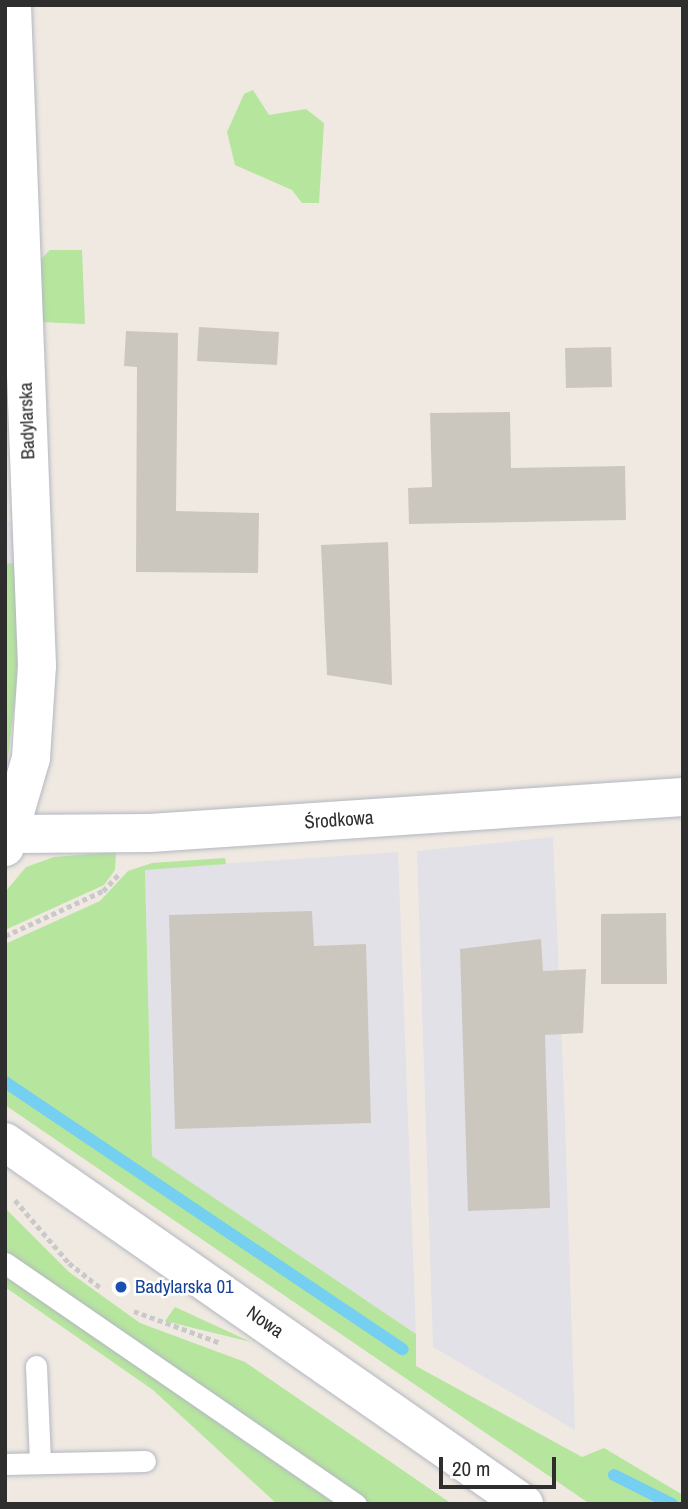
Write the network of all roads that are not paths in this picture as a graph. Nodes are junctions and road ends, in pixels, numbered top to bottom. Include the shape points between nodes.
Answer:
1 (12, 5) edge
2 (683, 797) edge
3 (8, 841) edge
4 (5, 1142) edge
5 (5, 1263) edge
6 (36, 1366) dead end
7 (145, 1461) dead end
8 (40, 1462) junction
9 (5, 1464) edge
10 (356, 1504) edge
11 (524, 1504) edge

1 - 3 street, Badylarska via 37,674 31,758
2 - 3 street, Środkowa
4 - 11 street, Nowa
5 - 10 lane
6 - 8 lane
7 - 8 lane
8 - 9 lane

